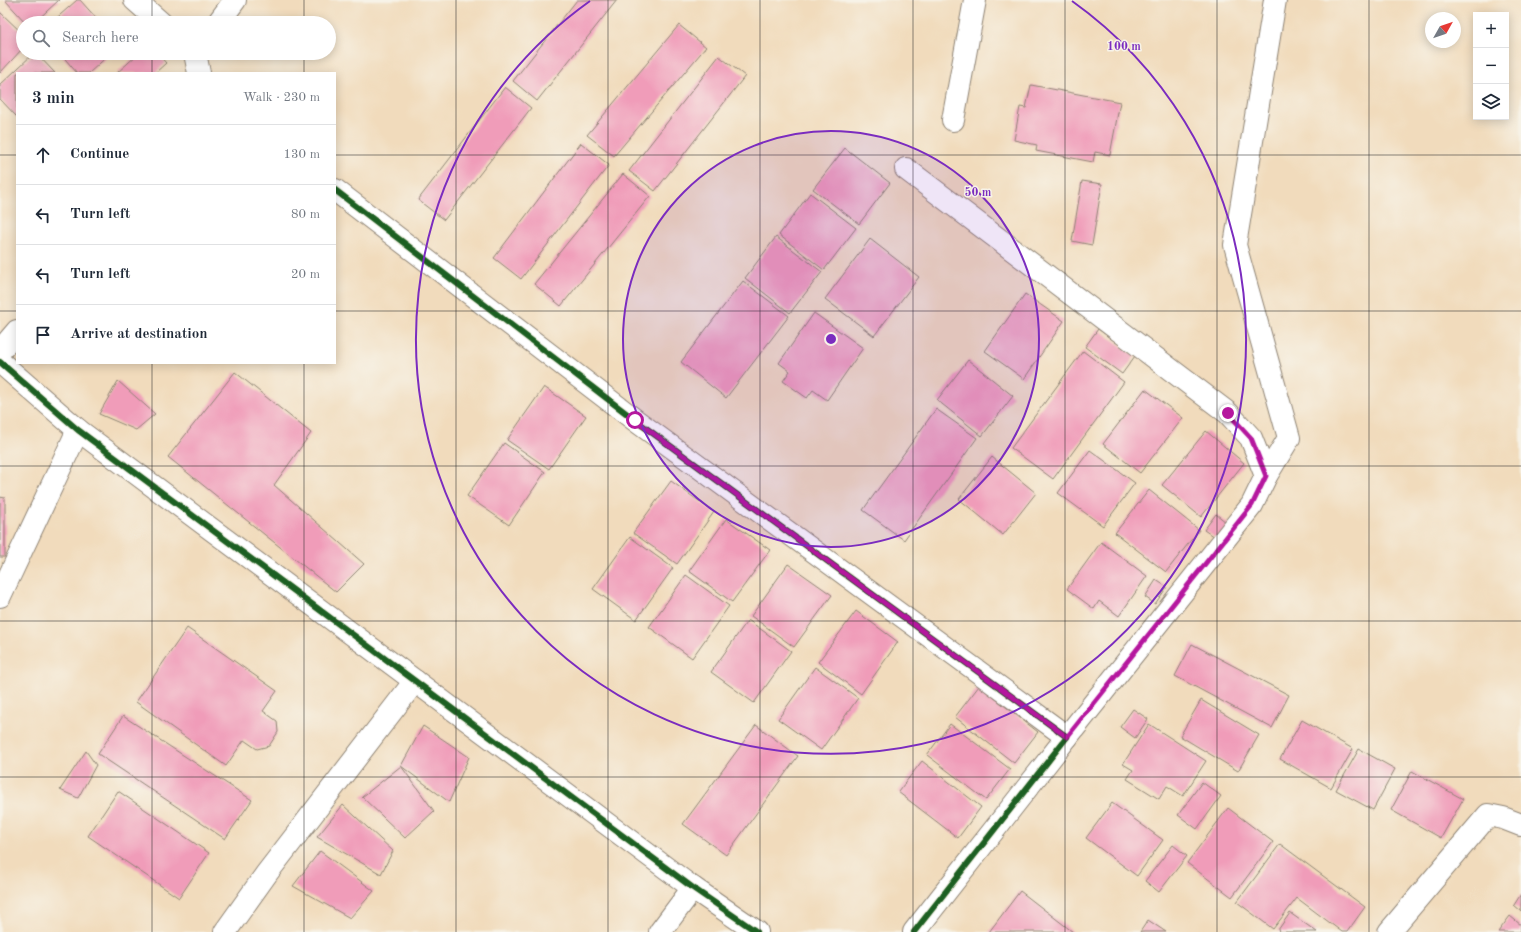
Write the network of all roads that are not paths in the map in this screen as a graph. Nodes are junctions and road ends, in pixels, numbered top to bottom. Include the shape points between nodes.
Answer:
1 (135, 0) edge
2 (235, 0) edge
3 (975, 0) edge
4 (1275, 0) edge
5 (153, 16) edge
6 (223, 16) edge
7 (196, 60) edge
8 (199, 72) edge
9 (953, 120) dead end
10 (906, 169) dead end
11 (336, 191) edge
12 (16, 332) edge
13 (0, 352) edge
14 (0, 362) edge
15 (78, 430) junction
16 (1266, 476) junction
17 (0, 596) edge
18 (415, 681) junction
19 (1067, 737) junction
20 (1521, 825) edge
21 (693, 888) junction
22 (224, 932) edge
23 (660, 932) edge
24 (757, 932) edge
25 (914, 932) edge
26 (1389, 932) edge

1 - 5 street
2 - 6 street
3 - 9 street
4 - 16 street via 1235,245 1289,438
7 - 8 street
10 - 16 street via 1228,413 1251,438
11 - 19 street via 635,420
12 - 13 street
14 - 15 street
15 - 17 street
15 - 18 street
16 - 19 street via 1252,505
18 - 21 street
18 - 22 street
19 - 25 street
20 - 26 street via 1488,815
21 - 23 street
21 - 24 street

